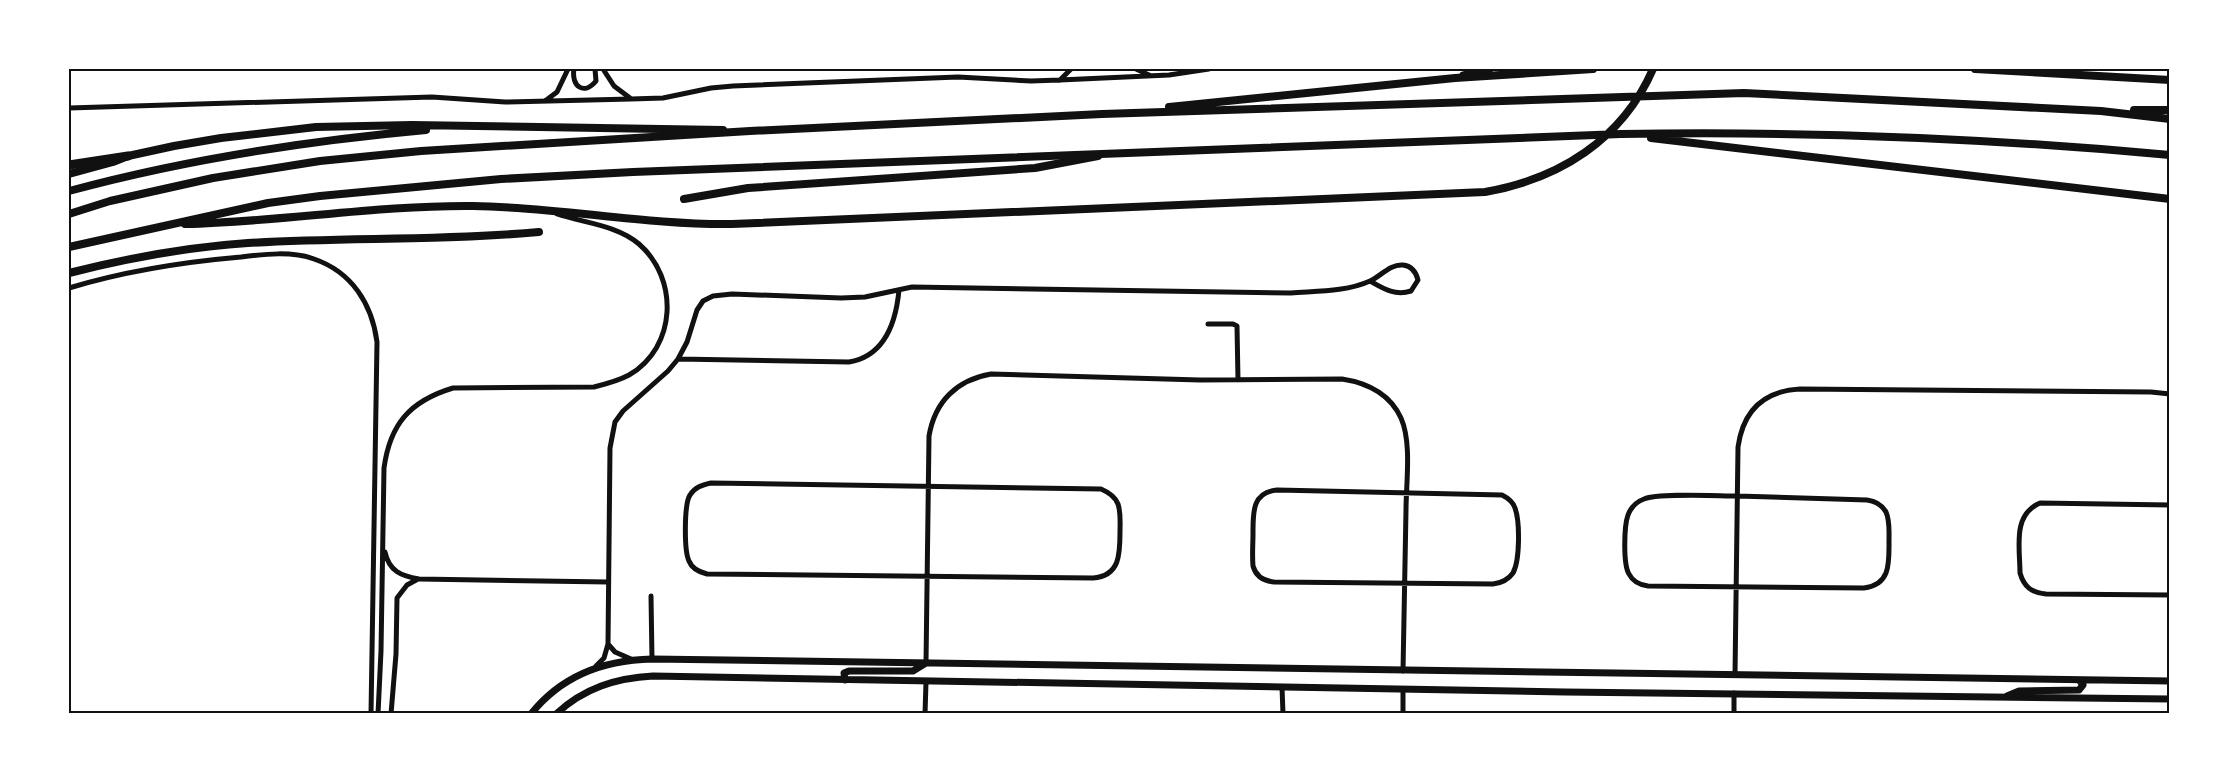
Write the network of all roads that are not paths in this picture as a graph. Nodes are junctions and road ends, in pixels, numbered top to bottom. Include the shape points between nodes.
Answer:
1 (568, 69) edge
2 (574, 69) edge
3 (595, 69) edge
4 (603, 69) edge
5 (1071, 69) edge
6 (1136, 69) edge
7 (1209, 69) edge
8 (1490, 69) edge
9 (1593, 69) edge
10 (1653, 69) edge
11 (1975, 69) edge
12 (1150, 76) junction
13 (1455, 78) junction
14 (1060, 80) junction
15 (2170, 80) edge
16 (631, 99) junction
17 (544, 101) junction
18 (69, 108) edge
19 (2170, 110) edge
20 (2101, 111) junction
21 (1102, 114) junction
22 (2170, 119) edge
23 (459, 126) junction
24 (750, 131) junction
25 (1621, 134) junction
26 (1102, 155) junction
27 (2170, 155) edge
28 (128, 156) junction
29 (69, 165) edge
30 (69, 174) edge
31 (69, 191) edge
32 (684, 199) dead end
33 (2170, 200) edge
34 (544, 209) junction
35 (69, 214) edge
36 (170, 224) junction
37 (539, 232) dead end
38 (69, 247) edge
39 (69, 273) edge
40 (1370, 281) junction
41 (69, 288) edge
42 (898, 290) junction
43 (1208, 324) dead end
44 (678, 358) junction
45 (1238, 380) junction
46 (2170, 394) edge
47 (929, 487) junction
48 (1406, 493) junction
49 (1737, 496) junction
50 (2170, 504) edge
51 (383, 542) junction
52 (927, 577) junction
53 (419, 579) junction
54 (608, 582) junction
55 (1404, 584) junction
56 (1736, 588) junction
57 (2170, 595) edge
58 (651, 596) dead end
59 (608, 644) junction
60 (652, 658) junction
61 (632, 659) junction
62 (926, 663) junction
63 (596, 666) junction
64 (1403, 671) junction
65 (1735, 675) junction
66 (845, 680) junction
67 (2079, 680) junction
68 (2170, 681) edge
69 (926, 682) junction
70 (1282, 687) junction
71 (1403, 689) junction
72 (1734, 693) junction
73 (2005, 698) junction
74 (2170, 699) edge
75 (371, 714) edge
76 (378, 714) edge
77 (391, 714) edge
78 (531, 714) edge
79 (556, 714) edge
80 (925, 714) edge
81 (1283, 714) edge
82 (1403, 714) edge
83 (1734, 714) edge

1 - 17 street via 557,92
2 - 3 street via 575,83 583,88 596,81
4 - 16 street via 614,86
5 - 14 street
6 - 12 street
7 - 12 street
8 - 13 street
9 - 13 main road
10 - 34 main road via 1620,120 1582,155 1560,169 1494,190 732,224 669,223
11 - 15 main road
12 - 14 street
13 - 21 main road
14 - 16 street via 971,77 733,86
16 - 17 street
17 - 18 street via 432,97
19 - 20 main road
20 - 21 main road via 1744,93
20 - 22 main road
21 - 24 main road
23 - 24 main road
23 - 28 main road via 316,127 221,138
23 - 31 main road via 257,149
24 - 35 main road via 320,161 213,178
25 - 26 main road
25 - 27 main road via 1744,132 1918,138
25 - 33 main road
26 - 32 main road via 1035,168 748,188
26 - 36 main road via 501,179 278,201
28 - 29 highway
28 - 30 main road
34 - 36 main road via 432,207
34 - 51 street via 622,233 651,257 667,291 665,329 657,347 638,368 613,383 594,387 453,388 418,403 404,416 387,449
36 - 38 main road
37 - 39 main road via 248,243 170,251
40 - 40 street via 1394,293 1403,293 1411,291 1418,280 1412,269 1399,265
40 - 42 street via 1291,293 924,287
41 - 75 street via 171,265 286,254 326,263 365,300 377,342
42 - 44 street via 841,298 713,296 697,310
42 - 44 street via 892,327 872,353 860,360
43 - 45 street via 1237,326
44 - 54 street via 615,422 609,448
45 - 47 street via 980,376 958,386 941,402 929,436
45 - 48 street via 1342,379 1377,391 1395,408 1403,425
46 - 49 street via 1787,390 1763,399 1745,420 1738,447
47 - 52 street
47 - 52 street via 1101,489 1118,505 1120,535 1118,563 1100,578
47 - 52 street via 711,483 696,488 686,508 687,558 700,573
48 - 55 street
48 - 55 street via 1502,495 1515,508 1518,542 1515,569 1500,583
48 - 55 street via 1271,491 1257,501 1253,518 1253,566 1264,580
49 - 56 street
49 - 56 street via 1642,500 1627,517 1625,559 1631,577 1641,585
49 - 56 street via 1872,501 1887,514 1890,566 1886,577 1870,588
50 - 57 street via 2040,503 2026,512 2020,527 2020,573 2032,591
51 - 53 street via 386,558 397,573
51 - 76 street
52 - 62 street
53 - 54 street
53 - 77 street via 407,585 397,598
54 - 59 street
55 - 64 street
56 - 65 street
58 - 60 street
59 - 61 street via 622,657
59 - 63 street via 604,658
60 - 61 street
60 - 62 street
61 - 63 street
62 - 64 street
62 - 66 street via 913,671 849,671 844,673
63 - 78 street via 558,687
64 - 65 street
65 - 67 street
66 - 69 street
66 - 79 street via 625,678 574,699
67 - 68 street
67 - 73 street via 2083,684 2079,690 2019,691
69 - 70 street
69 - 80 street
70 - 71 street
70 - 81 street
71 - 72 street
71 - 82 street
72 - 73 street
72 - 83 street
73 - 74 street

